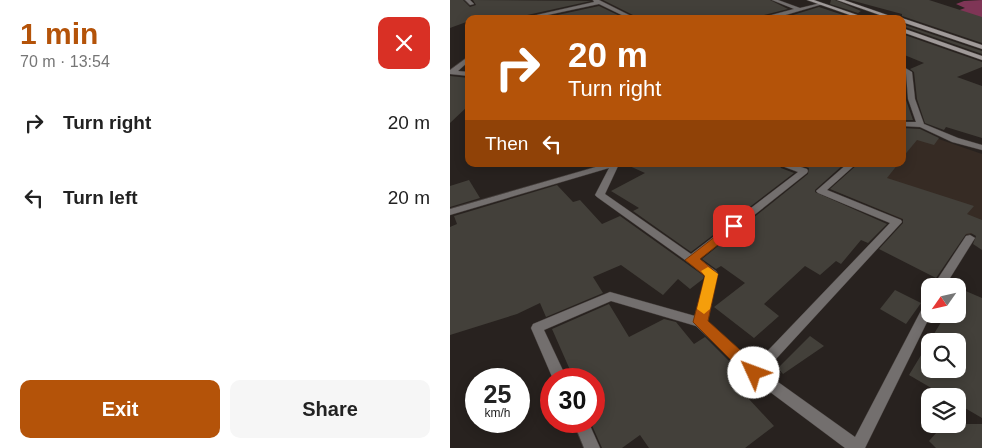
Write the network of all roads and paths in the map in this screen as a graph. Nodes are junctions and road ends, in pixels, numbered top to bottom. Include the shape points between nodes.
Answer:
1 (467, 0) edge
2 (774, 0) edge
3 (809, 0) edge
4 (841, 0) edge
5 (597, 1) edge
6 (472, 4) dead end
7 (821, 4) junction
8 (798, 10) junction
9 (538, 15) edge
10 (627, 15) edge
11 (779, 15) edge
12 (855, 15) edge
13 (885, 15) edge
14 (906, 21) edge
15 (906, 31) edge
16 (982, 47) edge
17 (982, 58) edge
18 (465, 61) edge
19 (906, 70) edge
20 (451, 72) edge
21 (465, 74) edge
22 (906, 124) edge
23 (920, 125) junction
24 (982, 148) edge
25 (605, 167) edge
26 (614, 167) edge
27 (793, 167) edge
28 (849, 167) edge
29 (450, 212) edge
30 (970, 238) dead end
31 (691, 260) junction
32 (944, 278) edge
33 (700, 322) junction
34 (921, 322) edge
35 (555, 368) edge
36 (754, 373) junction
37 (585, 433) edge
38 (592, 448) edge
39 (857, 448) edge

1 - 6 street
2 - 8 street
3 - 7 main road
4 - 7 main road
4 - 13 main road
5 - 9 street
5 - 10 street
7 - 8 street
7 - 12 main road
8 - 11 street
14 - 16 main road
15 - 17 main road
18 - 20 street
19 - 23 street via 909,72 911,104
20 - 21 street
22 - 23 street
23 - 24 street
25 - 29 street
26 - 31 street via 600,195
27 - 31 street via 804,171
28 - 36 street via 821,191 897,222
30 - 32 street
31 - 33 street via 712,274
33 - 35 street via 610,296 537,328
33 - 36 street
34 - 39 street
36 - 39 street
37 - 38 street

